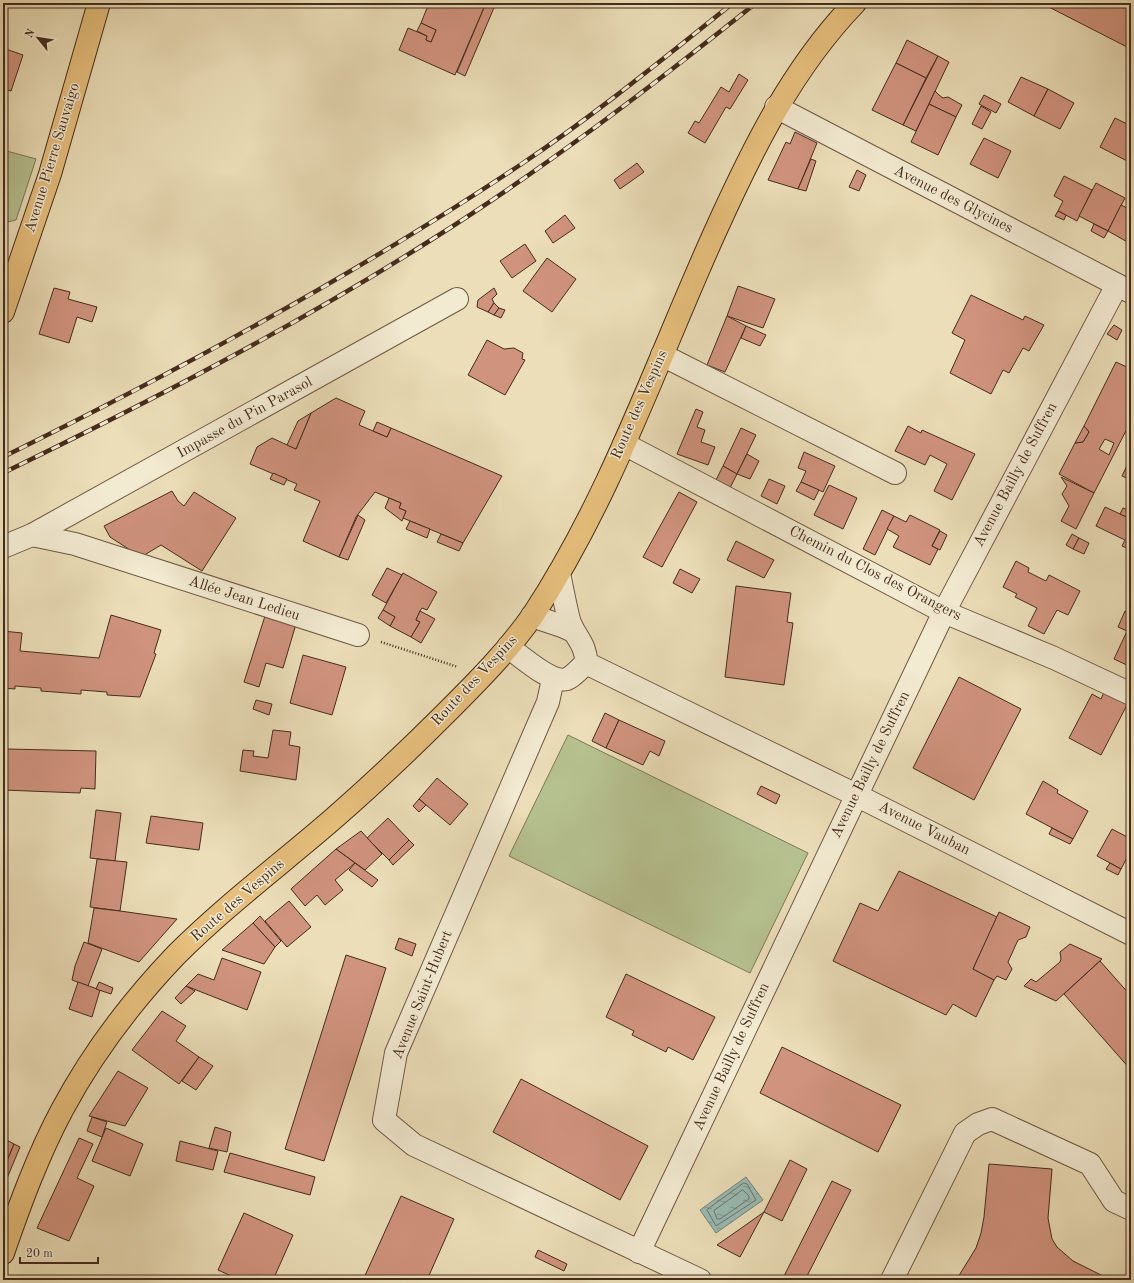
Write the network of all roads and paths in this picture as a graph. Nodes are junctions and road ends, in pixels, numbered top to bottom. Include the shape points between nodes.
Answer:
1 (99, 3) edge
2 (855, 3) edge
3 (776, 107) junction
4 (1124, 288) edge
5 (457, 299) dead end
6 (3, 312) edge
7 (662, 355) junction
8 (624, 444) junction
9 (895, 473) dead end
10 (32, 535) junction
11 (3, 547) edge
12 (559, 573) junction
13 (944, 612) junction
14 (532, 616) junction
15 (573, 631) junction
16 (358, 635) joint
17 (508, 647) junction
18 (586, 663) junction
19 (484, 675) junction
20 (553, 679) junction
21 (1131, 694) edge
22 (856, 795) junction
23 (1131, 934) edge
24 (26, 1190) junction
25 (1131, 1209) edge
26 (3, 1222) edge
27 (639, 1252) junction
28 (3, 1253) edge
29 (700, 1280) edge
30 (892, 1280) edge

1 - 6 main road, Avenue Pierre Sauvaigo via 50,174
2 - 3 main road, Route des Vespins via 817,46
3 - 4 street, Avenue des Glycines
3 - 7 main road, Route des Vespins via 740,176
4 - 13 street, Avenue Bailly de Suffren
5 - 10 street, Impasse du Pin Parasol
7 - 8 main road, Route des Vespins
7 - 9 street
8 - 12 main road, Route des Vespins
8 - 13 street, Chemin du Clos des Orangers
10 - 11 street
10 - 16 street, Allée Jean Ledieu via 75,544
12 - 14 main road, Route des Vespins
12 - 15 street
13 - 21 street, Chemin du Clos des Orangers via 1054,658
13 - 22 street, Avenue Bailly de Suffren
14 - 15 street
14 - 17 main road, Route des Vespins
15 - 18 street via 583,645
16 - 19 path
17 - 19 main road, Route des Vespins
17 - 20 street
18 - 20 street via 566,679
18 - 22 street, Avenue Vauban
19 - 24 main road, Route des Vespins via 421,739 336,817 227,908 177,955 105,1040 75,1086 60,1113
20 - 27 street, Avenue Saint-Hubert via 548,702 396,1053 384,1120 414,1144
22 - 23 street, Avenue Vauban
22 - 27 street, Avenue Bailly de Suffren
24 - 26 main road
24 - 28 main road
25 - 30 street via 1114,1201 1090,1164 992,1119 978,1124 965,1133
27 - 29 street, Avenue Saint-Hubert

